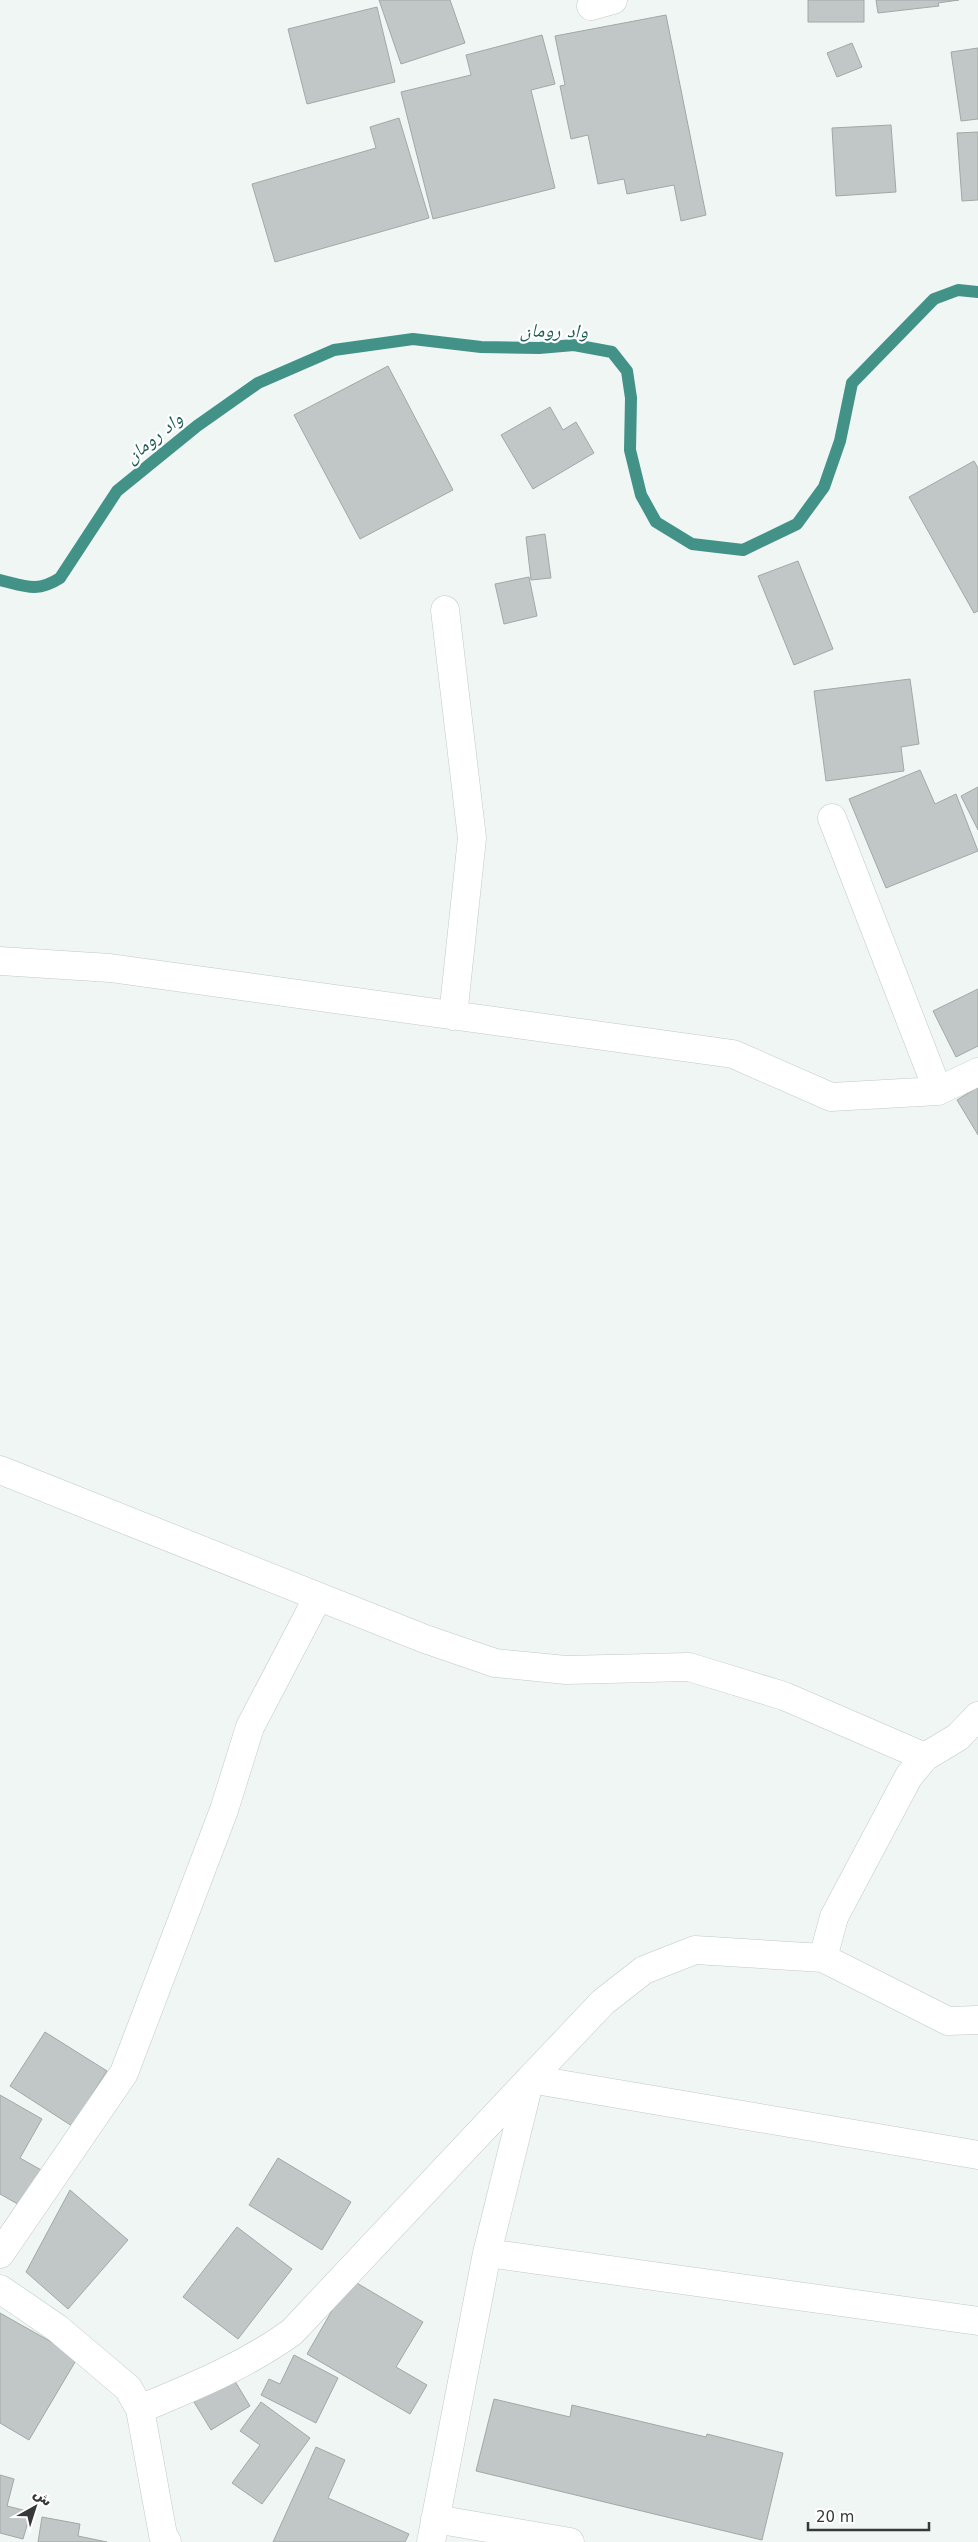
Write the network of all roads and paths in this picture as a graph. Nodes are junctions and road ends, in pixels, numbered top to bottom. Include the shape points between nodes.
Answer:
1 (445, 610) dead end
2 (832, 818) dead end
3 (0, 961) edge
4 (453, 1016) junction
5 (978, 1072) edge
6 (938, 1091) junction
7 (0, 1470) edge
8 (318, 1597) junction
9 (978, 1716) edge
10 (925, 1757) junction
11 (823, 1958) junction
12 (978, 2020) edge
13 (530, 2078) junction
14 (978, 2155) edge
15 (487, 2253) junction
16 (0, 2254) edge
17 (0, 2288) edge
18 (978, 2321) edge
19 (140, 2409) junction
20 (433, 2530) edge
21 (167, 2542) edge
22 (570, 2542) edge

1 - 4 street via 472,838
2 - 6 street
3 - 4 street via 110,968
4 - 6 street via 733,1054 831,1097
5 - 6 street
7 - 8 street
8 - 10 street via 495,1663 566,1670 689,1667 784,1696
8 - 16 street via 250,1727 224,1810 124,2072
9 - 10 street via 958,1737
10 - 11 street via 909,1776 834,1917
11 - 12 street via 948,2021
11 - 13 street via 695,1950 644,1970 603,2002
13 - 14 street
13 - 15 street
13 - 19 street via 292,2332 215,2378
15 - 18 street
15 - 20 street
17 - 19 street via 57,2328 128,2388
19 - 21 street via 163,2535
20 - 22 street

